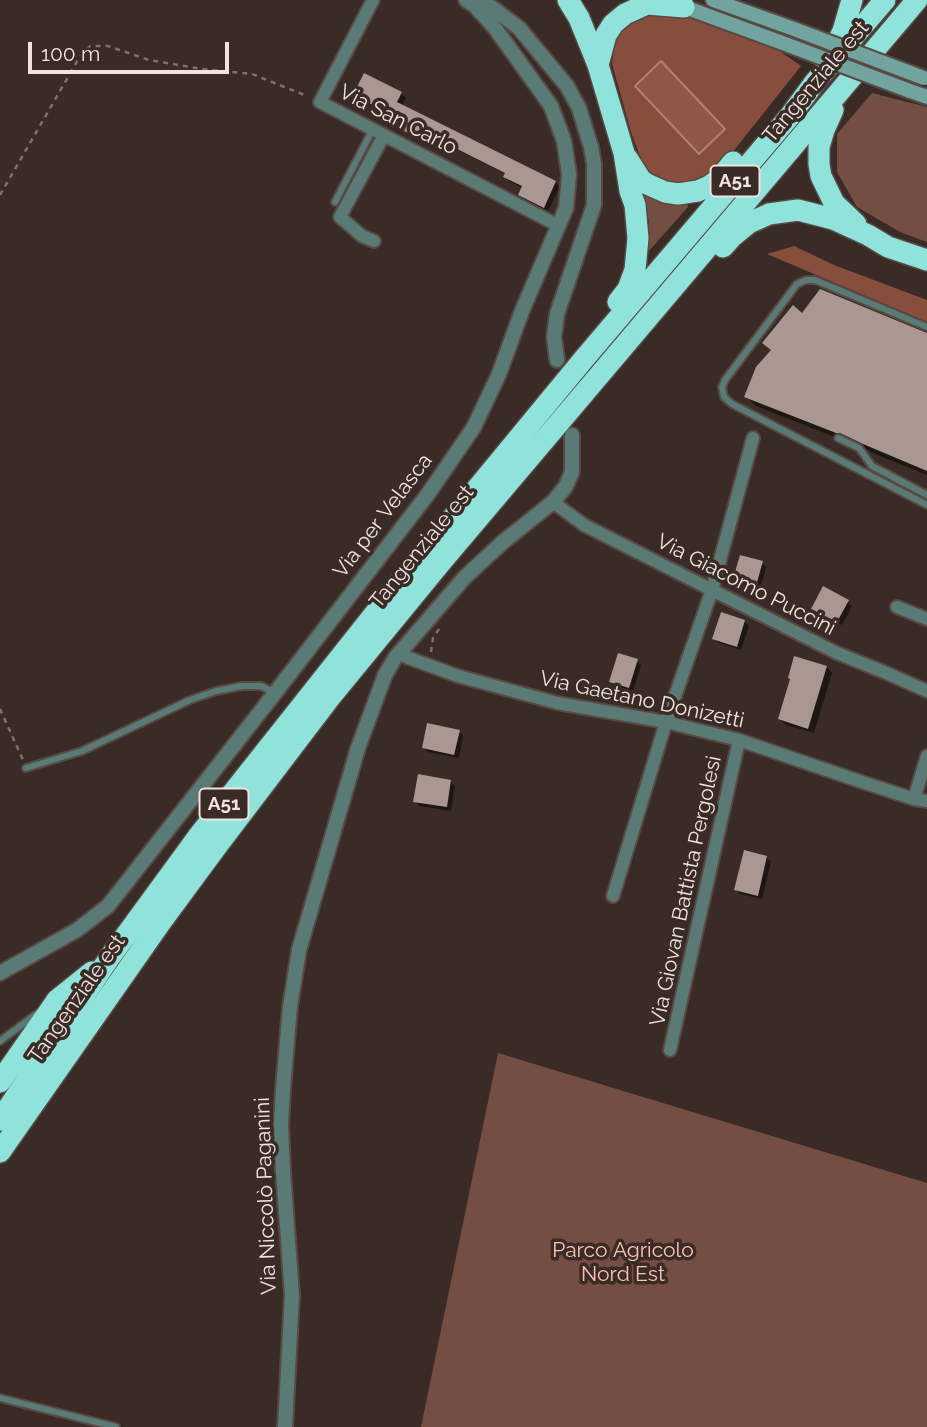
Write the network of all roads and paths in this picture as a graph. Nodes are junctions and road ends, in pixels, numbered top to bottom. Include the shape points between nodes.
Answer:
1 (373, 0) edge
2 (466, 0) edge
3 (479, 0) edge
4 (568, 0) edge
5 (713, 0) edge
6 (852, 0) edge
7 (885, 0) edge
8 (916, 3) edge
9 (674, 4) edge
10 (530, 39) junction
11 (598, 65) junction
12 (925, 78) edge
13 (815, 82) junction
14 (536, 83) junction
15 (842, 89) junction
16 (927, 97) edge
17 (320, 102) junction
18 (790, 116) junction
19 (378, 132) junction
20 (624, 153) junction
21 (0, 195) edge
22 (335, 202) dead end
23 (559, 226) junction
24 (868, 235) junction
25 (374, 241) dead end
26 (927, 260) edge
27 (668, 292) junction
28 (927, 327) edge
29 (558, 360) dead end
30 (583, 360) junction
31 (572, 436) dead end
32 (754, 438) dead end
33 (838, 438) dead end
34 (927, 495) edge
35 (553, 502) junction
36 (927, 505) edge
37 (712, 590) junction
38 (897, 607) dead end
39 (927, 620) edge
40 (402, 654) junction
41 (927, 691) edge
42 (275, 693) junction
43 (0, 709) edge
44 (666, 722) junction
45 (739, 740) junction
46 (927, 756) edge
47 (26, 768) joint
48 (920, 800) edge
49 (613, 896) dead end
50 (110, 957) junction
51 (0, 973) edge
52 (57, 1000) junction
53 (0, 1041) edge
54 (670, 1050) dead end
55 (0, 1083) edge
56 (0, 1120) edge
57 (0, 1152) edge
58 (0, 1398) edge
59 (116, 1427) edge
60 (285, 1427) edge

1 - 17 street, Via San Carlo
2 - 14 street, Via per Velasca via 495,27
3 - 10 street
4 - 11 highway
5 - 12 main road, bridge
6 - 13 highway via 843,31
7 - 13 highway, Tangenziale est / A51
8 - 15 highway, Tangenziale est / A51
9 - 11 highway via 647,4 625,14 606,35
9 - 16 main road, bridge
10 - 14 street
10 - 29 street via 572,95 594,164 594,205 556,314
11 - 20 highway
13 - 18 highway, Tangenziale est / A51
14 - 23 street, Via per Velasca via 554,113 568,160 566,208
15 - 24 highway via 821,138 819,164 834,203
15 - 27 highway, Tangenziale est / A51
17 - 19 street, Via San Carlo
17 - 21 path via 253,74 149,60 108,46 90,46
18 - 20 highway via 755,136 713,184 691,193 672,194 647,184
18 - 30 highway, Tangenziale est / A51
19 - 22 lane
19 - 23 street, Via San Carlo
19 - 25 street via 340,217
20 - 30 highway via 638,228 635,270 628,289 596,328
23 - 42 street, Via per Velasca via 474,427
24 - 26 highway
24 - 27 highway via 813,213 769,214 732,237 692,283
27 - 57 highway, Tangenziale est / A51 via 332,695 161,922
28 - 36 lane via 806,280 797,284 722,387 732,404
30 - 50 highway, Tangenziale est / A51 via 386,598 200,834
31 - 35 street, Via Niccolò Paganini via 572,472
32 - 37 street
33 - 34 lane via 859,448 872,466
35 - 37 street, Via Giacomo Puccini via 584,525
35 - 40 street, Via Niccolò Paganini via 465,577
37 - 41 street, Via Giacomo Puccini via 837,653
37 - 44 street
38 - 39 street
40 - 44 street, Via Gaetano Donizetti via 458,676 556,703
40 - 60 street, Via Niccolò Paganini via 385,675 358,748 299,950 290,1007 281,1125 292,1295
42 - 47 lane via 261,686 216,691 82,751
42 - 51 street, Via per Velasca via 108,905 77,930
43 - 47 path
44 - 45 street, Via Gaetano Donizetti
44 - 49 street
45 - 48 street, Via Gaetano Donizetti
45 - 54 street, Via Giovan Battista Pergolesi
46 - 48 street
50 - 52 highway
50 - 56 highway, Tangenziale est / A51
52 - 53 lane
52 - 55 highway
58 - 59 lane

